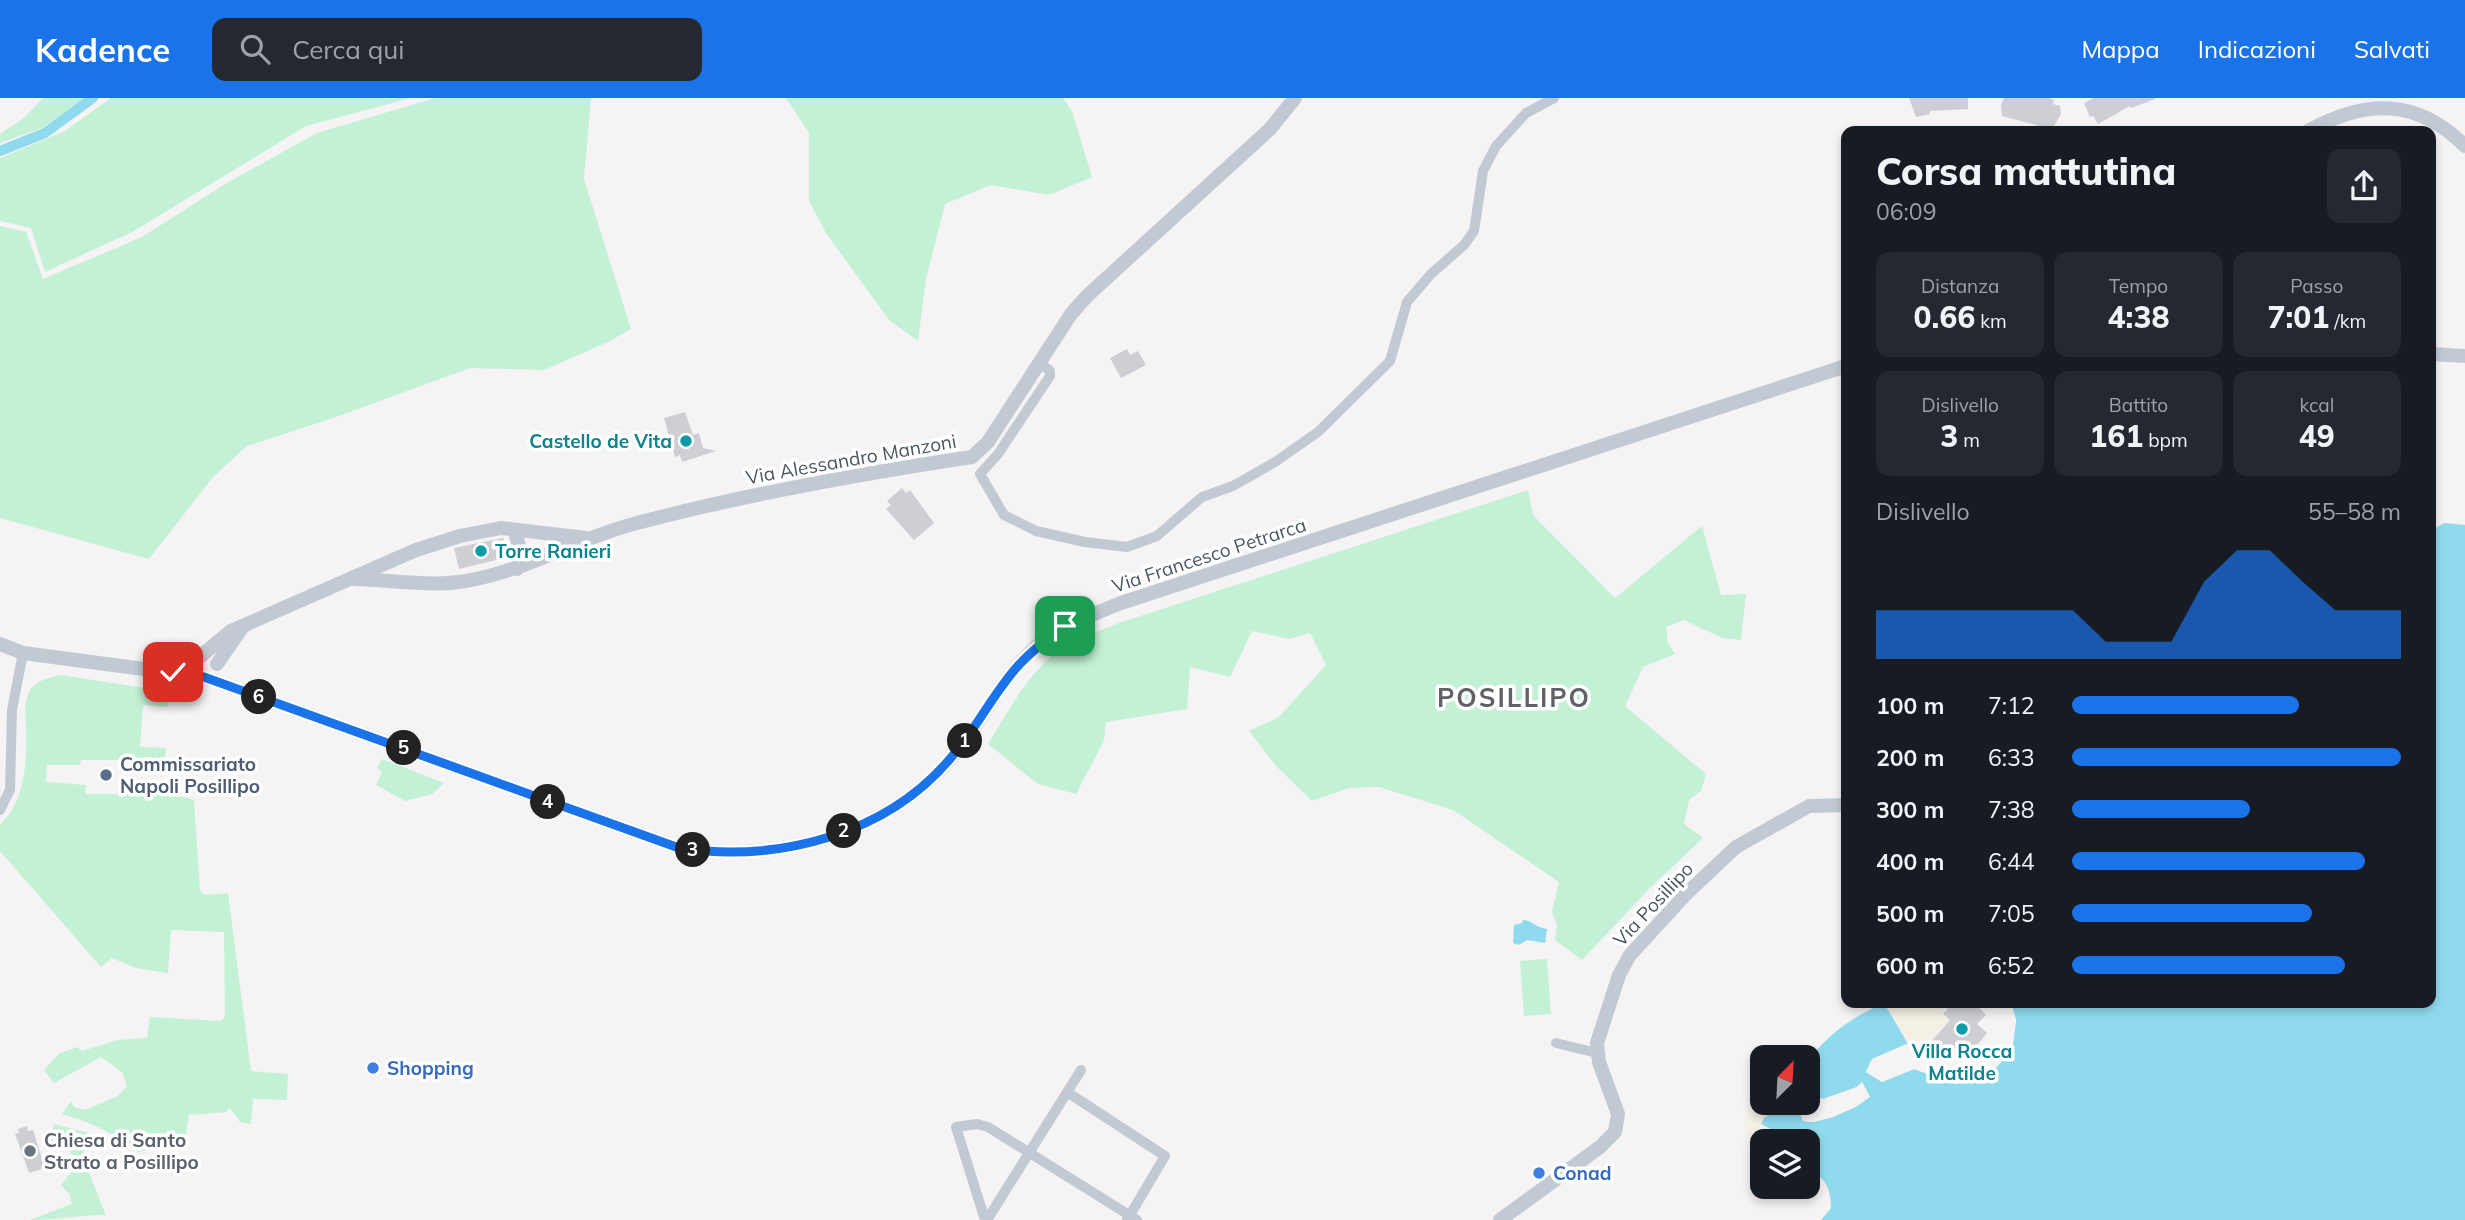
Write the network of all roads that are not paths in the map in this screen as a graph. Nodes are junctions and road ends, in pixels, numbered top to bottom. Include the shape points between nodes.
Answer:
1 (1295, 98) edge
2 (1554, 98) edge
3 (2407, 103) edge
4 (2317, 126) edge
5 (2465, 146) edge
6 (2436, 354) edge
7 (2465, 356) edge
8 (1040, 363) junction
9 (1841, 368) edge
10 (514, 530) junction
11 (591, 538) junction
12 (410, 553) junction
13 (517, 569) junction
14 (354, 579) junction
15 (424, 582) junction
16 (248, 624) junction
17 (0, 645) edge
18 (23, 653) junction
19 (200, 657) junction
20 (217, 666) junction
21 (173, 672) junction
22 (203, 677) junction
23 (255, 695) junction
24 (1841, 805) edge
25 (0, 810) edge
26 (1556, 1043) dead end
27 (1598, 1053) junction
28 (1081, 1070) dead end
29 (1067, 1092) junction
30 (1029, 1152) junction
31 (1132, 1219) edge
32 (986, 1220) edge
33 (1500, 1220) edge

1 - 8 street, Via Alessandro Manzoni via 1270,129 1087,296
2 - 8 street via 1526,113 1496,146 1483,171 1474,231 1407,302 1390,361 1372,382 1318,432 1233,486 1202,497 1157,536 1126,547 1085,542 1036,531 1003,516 981,474 1050,376
3 - 4 street via 2358,108
3 - 5 street
6 - 7 street
8 - 11 street, Via Alessandro Manzoni via 988,442 972,457 813,483 687,510
9 - 23 street, Via Francesco Petrarca via 1135,598 1065,626 1016,668 952,758 915,792 862,825 816,842 759,852 679,848
10 - 11 street, Via Alessandro Manzoni
10 - 12 street, Via Alessandro Manzoni via 481,530
10 - 13 street via 521,552
11 - 13 street, Via Alessandro Manzoni
12 - 14 street, Via Alessandro Manzoni
12 - 15 street via 406,567
13 - 15 street, Via Alessandro Manzoni via 464,582
14 - 15 street, Via Alessandro Manzoni
14 - 16 street, Via Alessandro Manzoni
16 - 19 street, Via Alessandro Manzoni via 219,638
16 - 20 street, Via Alessandro Manzoni via 234,637
17 - 18 street
18 - 21 street
18 - 25 street via 12,710 10,790
19 - 20 street via 213,657
19 - 21 street, Via Alessandro Manzoni
19 - 22 street via 194,670
20 - 22 street via 212,675
20 - 23 street, Via Francesco Petrarca
21 - 22 street
22 - 23 street, Via Francesco Petrarca
24 - 27 street, Via Posillipo via 1809,806 1727,853 1686,894 1624,964 1599,1035
26 - 27 street
27 - 33 street, Via Posillipo via 1618,1114 1615,1132
28 - 29 street
29 - 30 street
29 - 31 street via 1165,1156
30 - 31 street
30 - 32 street
30 - 32 street via 983,1125 956,1127

